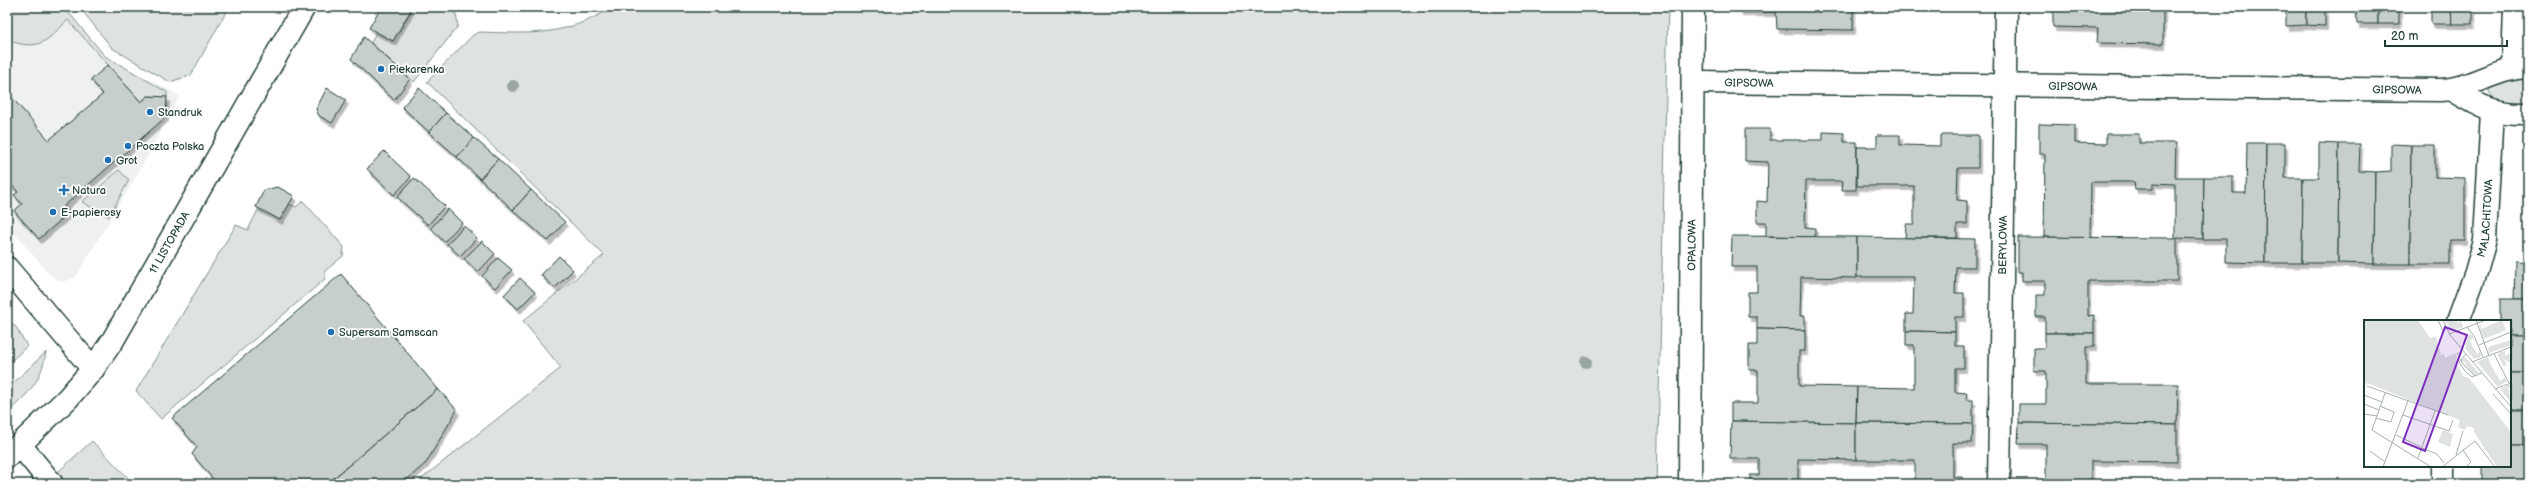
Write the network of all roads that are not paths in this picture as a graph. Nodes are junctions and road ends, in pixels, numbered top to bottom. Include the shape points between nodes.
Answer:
1 (304, 7) edge
2 (1693, 7) edge
3 (2006, 7) edge
4 (2515, 7) edge
5 (2520, 67) edge
6 (1693, 82) junction
7 (2006, 86) junction
8 (2453, 90) junction
9 (2492, 111) junction
10 (2528, 114) edge
11 (7, 268) edge
12 (2458, 320) edge
13 (93, 369) junction
14 (13, 451) edge
15 (2443, 467) edge
16 (52, 484) edge
17 (1690, 484) edge
18 (1999, 484) edge
19 (2443, 484) edge

1 - 13 street, 11 LISTOPADA via 172,241
2 - 6 street, OPALOWA
3 - 7 street, BERYLOWA
4 - 5 street
5 - 8 street, GIPSOWA via 2495,72
6 - 7 street, GIPSOWA
6 - 17 street, OPALOWA
7 - 8 street, GIPSOWA
7 - 18 street, BERYLOWA
8 - 9 street via 2476,105
9 - 10 street
9 - 12 street, MALACHITOWA via 2485,240
11 - 13 street
13 - 14 street, 11 LISTOPADA via 68,398
14 - 16 street
15 - 19 street

